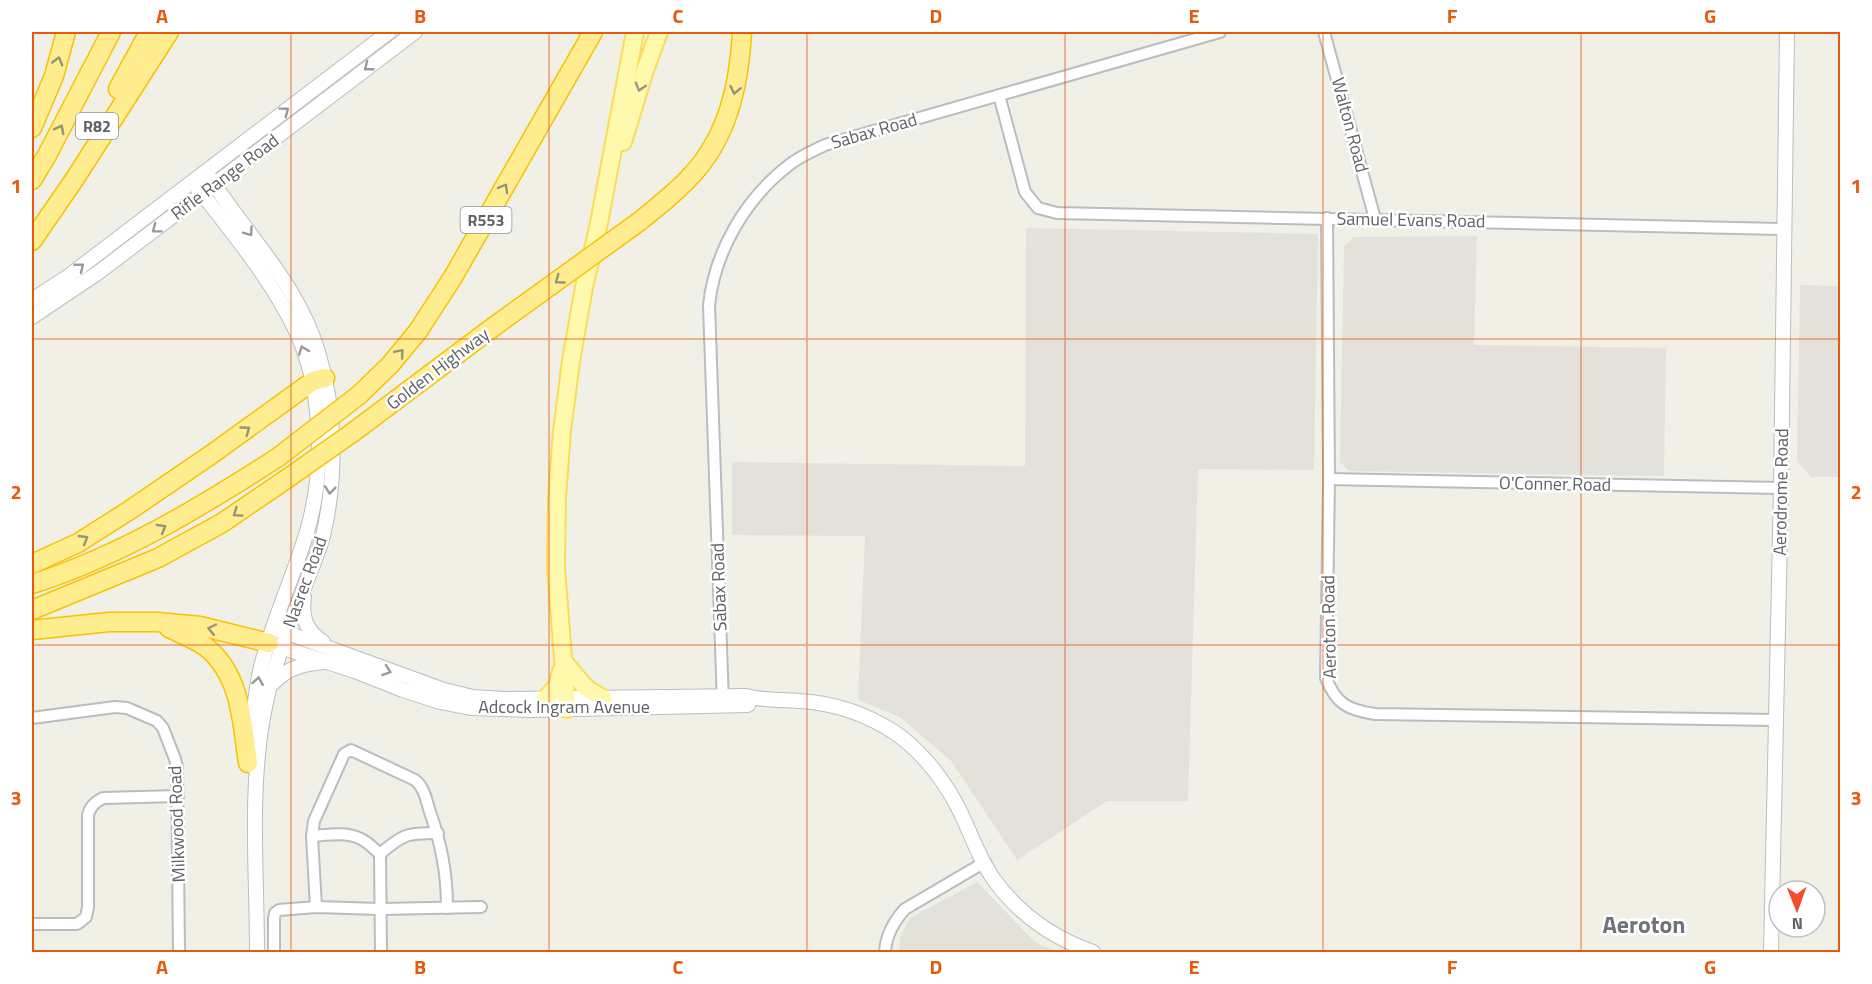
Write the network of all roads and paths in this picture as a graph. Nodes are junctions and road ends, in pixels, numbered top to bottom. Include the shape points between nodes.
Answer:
1 (66, 32) edge
2 (111, 32) edge
3 (149, 32) edge
4 (169, 32) edge
5 (389, 32) edge
6 (415, 32) edge
7 (593, 32) edge
8 (635, 32) edge
9 (659, 32) edge
10 (742, 32) edge
11 (1220, 32) edge
12 (1324, 32) edge
13 (1787, 32) edge
14 (999, 95) junction
15 (32, 128) edge
16 (235, 170) junction
17 (206, 172) junction
18 (32, 180) edge
19 (193, 182) junction
20 (214, 185) junction
21 (202, 194) junction
22 (186, 206) junction
23 (230, 207) junction
24 (1327, 218) junction
25 (1375, 219) junction
26 (44, 221) junction
27 (223, 221) junction
28 (598, 228) junction
29 (1784, 229) junction
30 (32, 241) edge
31 (32, 300) edge
32 (33, 316) edge
33 (319, 379) junction
34 (1329, 479) junction
35 (1781, 488) junction
36 (32, 564) edge
37 (306, 583) junction
38 (32, 584) edge
39 (32, 610) edge
40 (158, 622) junction
41 (32, 630) edge
42 (278, 638) junction
43 (334, 657) junction
44 (563, 661) junction
45 (270, 686) junction
46 (545, 699) junction
47 (604, 699) junction
48 (723, 700) junction
49 (567, 704) junction
50 (32, 718) edge
51 (1776, 720) junction
52 (248, 763) junction
53 (178, 796) junction
54 (438, 833) junction
55 (312, 836) junction
56 (380, 854) junction
57 (985, 862) junction
58 (481, 907) dead end
59 (316, 908) junction
60 (447, 908) junction
61 (380, 909) junction
62 (32, 924) edge
63 (179, 952) edge
64 (250, 952) edge
65 (258, 952) edge
66 (274, 952) edge
67 (381, 952) edge
68 (885, 952) edge
69 (1093, 952) edge
70 (1771, 952) edge

15 -> 1 highway via 54,76
18 -> 2 highway, R82
3 - 26 highway, R82
4 - 26 highway
17 -> 5 main road, Rifle Range Road
6 -> 16 main road, Rifle Range Road
38 -> 7 highway, Golden Highway / R553, bridge via 154,533 217,497 278,458 359,395 390,365 447,286
8 - 28 main road
9 -> 28 main road
10 -> 39 highway, Golden Highway, bridge via 733,98 716,141 689,178 640,221 352,433 222,523 158,558
11 - 14 street, Sabax Road
12 - 25 street, Walton Road
13 - 29 main road, Aerodrome Road
14 - 24 street, Samuel Evans Road via 1025,192 1038,208 1058,213
14 - 48 street, Sabax Road via 825,145 790,164 765,186 727,241 716,267 709,305
16 - 20 main road, Rifle Range Road
16 - 23 main road via 227,186
17 - 19 main road, Rifle Range Road
17 - 20 main road, Nasrec Road
19 - 21 main road, Nasrec Road
31 -> 19 main road, Rifle Range Road
20 - 21 main road, Rifle Range Road
20 - 23 main road, Nasrec Road
21 - 22 main road, Rifle Range Road
21 - 27 main road, Nasrec Road
22 - 27 main road via 202,206
22 -> 32 main road, Rifle Range Road
23 -> 33 main road, Nasrec Road via 286,283 308,324 318,351
24 - 25 street, Samuel Evans Road
24 - 34 street, Aeroton Road
25 - 29 street, Samuel Evans Road
26 - 30 highway
33 -> 27 main road, Nasrec Road via 261,271
28 - 44 main road via 572,350 562,431 556,568
29 - 35 main road, Aerodrome Road
36 -> 33 highway via 78,543 130,510
33 -> 37 main road, Nasrec Road via 332,424 333,456 323,537
33 - 42 main road, Nasrec Road via 315,489
34 - 35 street, O'Conner Road
34 - 51 street, Aeroton Road via 1326,678 1332,693 1349,708 1375,714
35 - 51 main road, Aerodrome Road
37 - 42 main road, Nasrec Road
37 - 43 main road via 302,609 308,628
40 - 41 highway via 109,622
42 -> 40 highway
40 - 52 highway via 206,647 226,668 234,683
42 - 43 main road, Adcock Ingram Avenue
42 - 45 main road, Nasrec Road
52 -> 42 main road, Nasrec Road via 260,671
43 - 45 main road via 293,667
43 -> 46 main road, Adcock Ingram Avenue via 473,697
43 - 49 main road, Adcock Ingram Avenue via 403,690 440,702 504,711
44 - 46 main road via 558,685
44 - 47 main road via 586,688
44 - 49 main road
45 - 65 main road, Nasrec Road via 257,789
46 - 49 main road, Adcock Ingram Avenue
47 - 48 main road, Adcock Ingram Avenue
47 - 49 main road, Adcock Ingram Avenue
48 - 49 main road, Adcock Ingram Avenue
48 - 57 main road, Adcock Ingram Avenue via 746,705 761,700 798,701 843,708 895,733 926,761 947,788
50 - 53 street, Milkwood Road via 115,706 152,718 163,728 175,759
51 - 70 main road, Aerodrome Road
52 - 64 main road, Nasrec Road
53 - 62 street via 103,798 94,803 88,816 86,916 77,924
53 - 63 street, Milkwood Road
54 - 55 street via 419,783 351,750 344,754 330,783
54 - 56 street via 403,836
54 - 60 street
55 - 56 street via 355,836
55 - 59 street
56 - 61 street
57 - 68 street via 905,909 889,934
57 - 69 main road, Adcock Ingram Avenue via 994,879 1023,912 1064,941
58 - 60 street
59 - 61 street
59 - 66 street via 276,912
60 - 61 street
61 - 67 street

